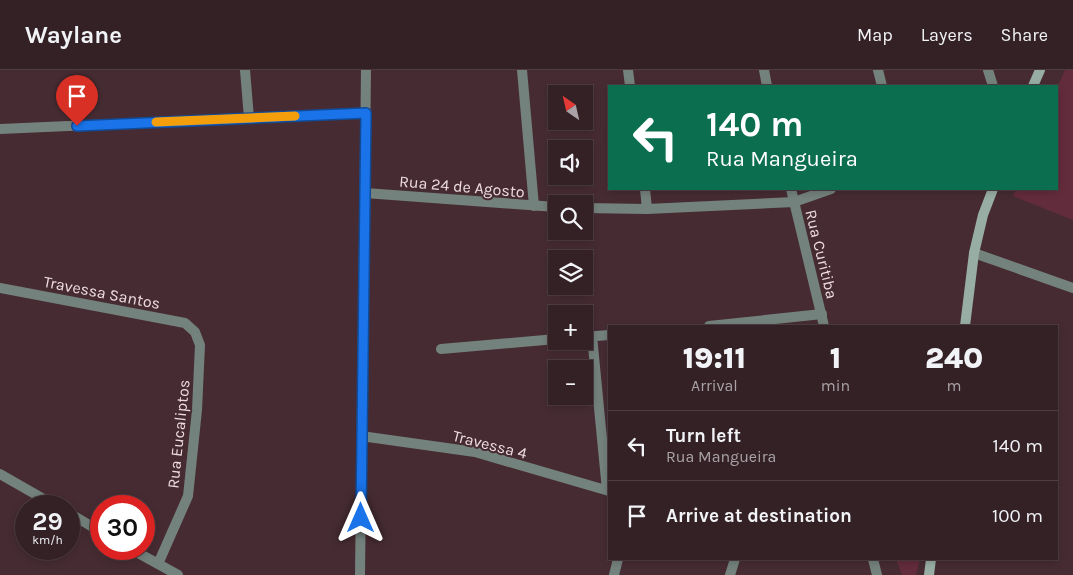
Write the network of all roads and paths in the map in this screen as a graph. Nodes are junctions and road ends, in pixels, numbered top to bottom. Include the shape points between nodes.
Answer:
1 (245, 70) edge
2 (366, 70) edge
3 (522, 70) edge
4 (628, 70) edge
5 (764, 70) edge
6 (878, 70) edge
7 (988, 70) edge
8 (1040, 70) edge
9 (630, 85) edge
10 (767, 85) edge
11 (882, 85) edge
12 (992, 85) edge
13 (1033, 85) edge
14 (366, 113) junction
15 (249, 118) junction
16 (0, 129) edge
17 (644, 190) edge
18 (791, 190) edge
19 (828, 190) edge
20 (994, 190) edge
21 (365, 193) junction
22 (794, 202) junction
23 (534, 206) junction
24 (548, 207) edge
25 (593, 208) edge
26 (647, 210) junction
27 (974, 253) junction
28 (0, 288) edge
29 (1073, 288) edge
30 (822, 314) junction
31 (718, 325) edge
32 (824, 325) edge
33 (965, 325) edge
34 (195, 332) joint
35 (608, 335) edge
36 (593, 337) edge
37 (548, 340) edge
38 (441, 349) dead end
39 (590, 350) edge
40 (361, 436) junction
41 (0, 474) edge
42 (608, 490) edge
43 (37, 495) edge
44 (151, 560) edge
45 (618, 560) edge
46 (735, 560) edge
47 (873, 560) edge
48 (932, 560) edge
49 (158, 564) junction
50 (178, 575) edge
51 (360, 575) edge
52 (614, 575) edge
53 (730, 575) edge
54 (877, 575) edge
55 (929, 575) edge

1 - 15 street
2 - 14 street
3 - 23 street
4 - 9 street
5 - 10 street
6 - 11 street
7 - 12 street
8 - 13 main road
14 - 15 street
14 - 21 street
15 - 16 street
17 - 26 street
18 - 22 street, Rua Curitiba
19 - 22 street
20 - 27 main road via 983,215
21 - 23 street, Rua 24 de Agosto
21 - 40 street
22 - 26 street
22 - 30 street, Rua Curitiba
23 - 24 street, Rua 24 de Agosto
25 - 26 street
27 - 29 street
27 - 33 main road
28 - 34 street, Travessa Santos via 185,323
30 - 31 street
30 - 32 street, Rua Curitiba
34 - 49 street, Rua Eucaliptos via 200,346 188,496
35 - 36 street
37 - 38 street
39 - 42 street
40 - 42 street, Travessa 4 via 475,452
40 - 51 street
41 - 43 street
44 - 49 street
45 - 52 street
46 - 53 street
47 - 54 street
48 - 55 main road
49 - 50 street

